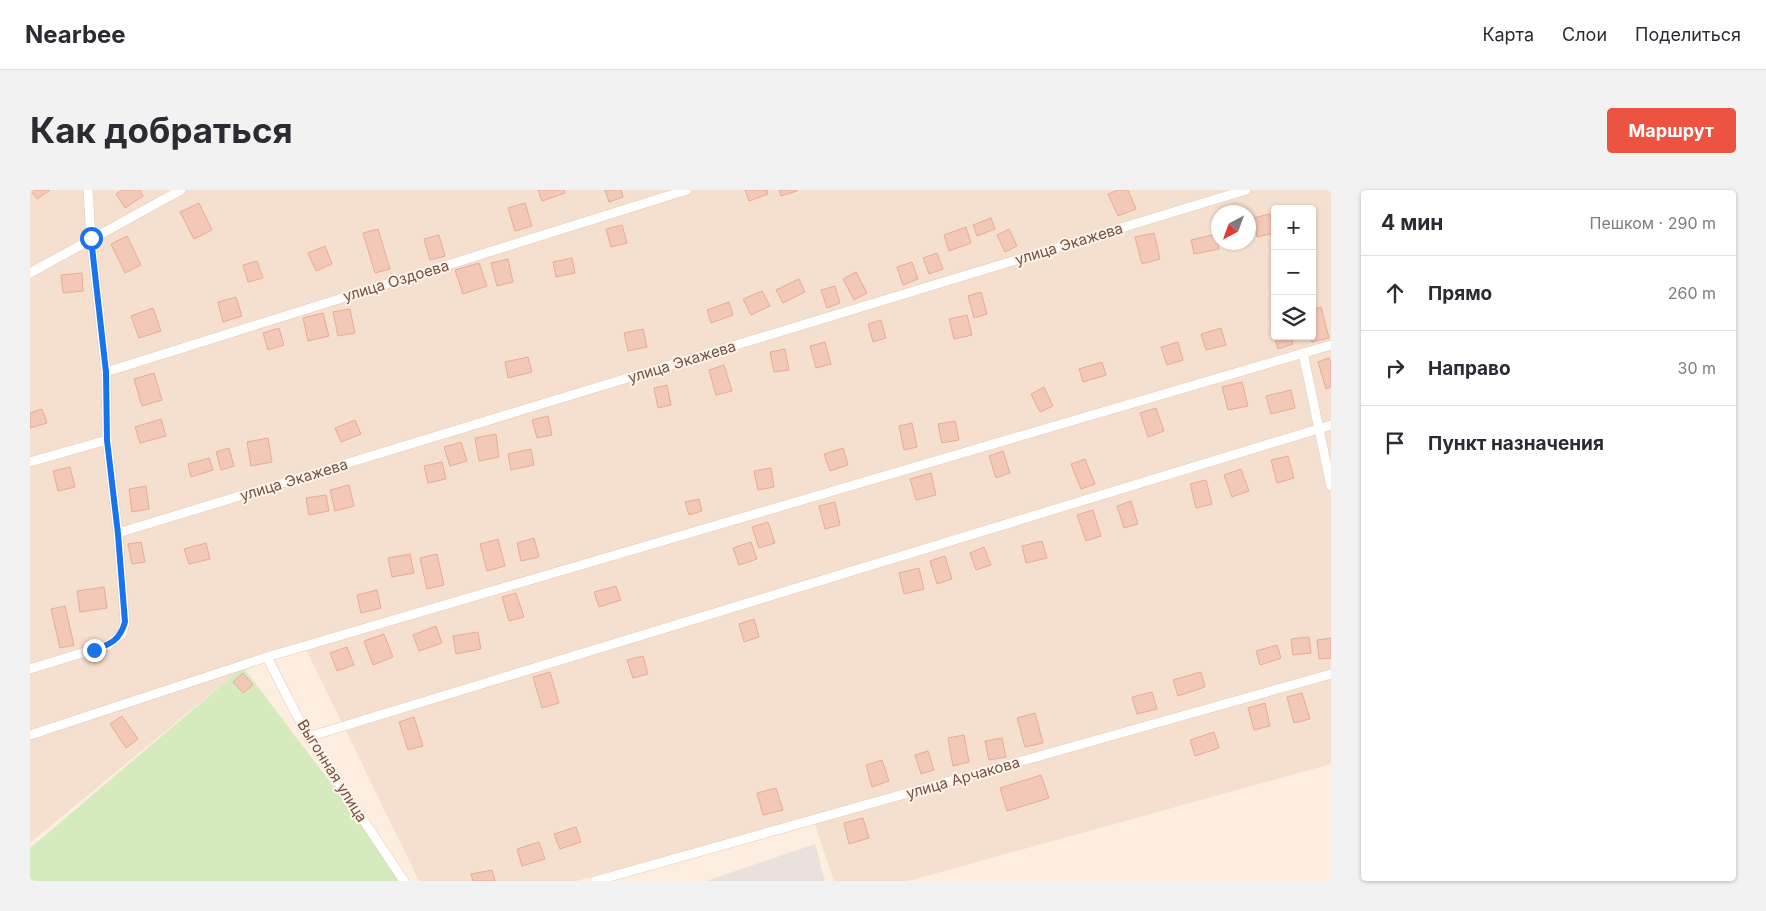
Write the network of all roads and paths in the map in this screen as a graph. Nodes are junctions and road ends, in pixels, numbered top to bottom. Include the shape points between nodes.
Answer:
1 (88, 190) edge
2 (181, 190) edge
3 (687, 190) edge
4 (1246, 190) edge
5 (91, 238) junction
6 (30, 273) edge
7 (1331, 345) edge
8 (1303, 353) junction
9 (106, 372) junction
10 (1331, 426) edge
11 (1319, 429) junction
12 (107, 440) junction
13 (30, 462) edge
14 (1331, 486) edge
15 (118, 534) junction
16 (267, 657) junction
17 (30, 669) edge
18 (1331, 674) edge
19 (30, 735) edge
20 (308, 737) junction
21 (404, 881) edge
22 (595, 881) edge

1 - 5 street
2 - 5 street
3 - 9 street, улица Оздоева
4 - 15 street, улица Экажева
5 - 6 street
5 - 9 street
7 - 8 street
8 - 11 street
8 - 16 street
9 - 12 street
10 - 11 street
11 - 14 street
11 - 20 street
12 - 13 street
12 - 15 street
15 - 17 street via 125,622 122,634 108,645
16 - 19 street
16 - 20 street, Выгонная улица
18 - 22 street, улица Арчакова
20 - 21 street, Выгонная улица

